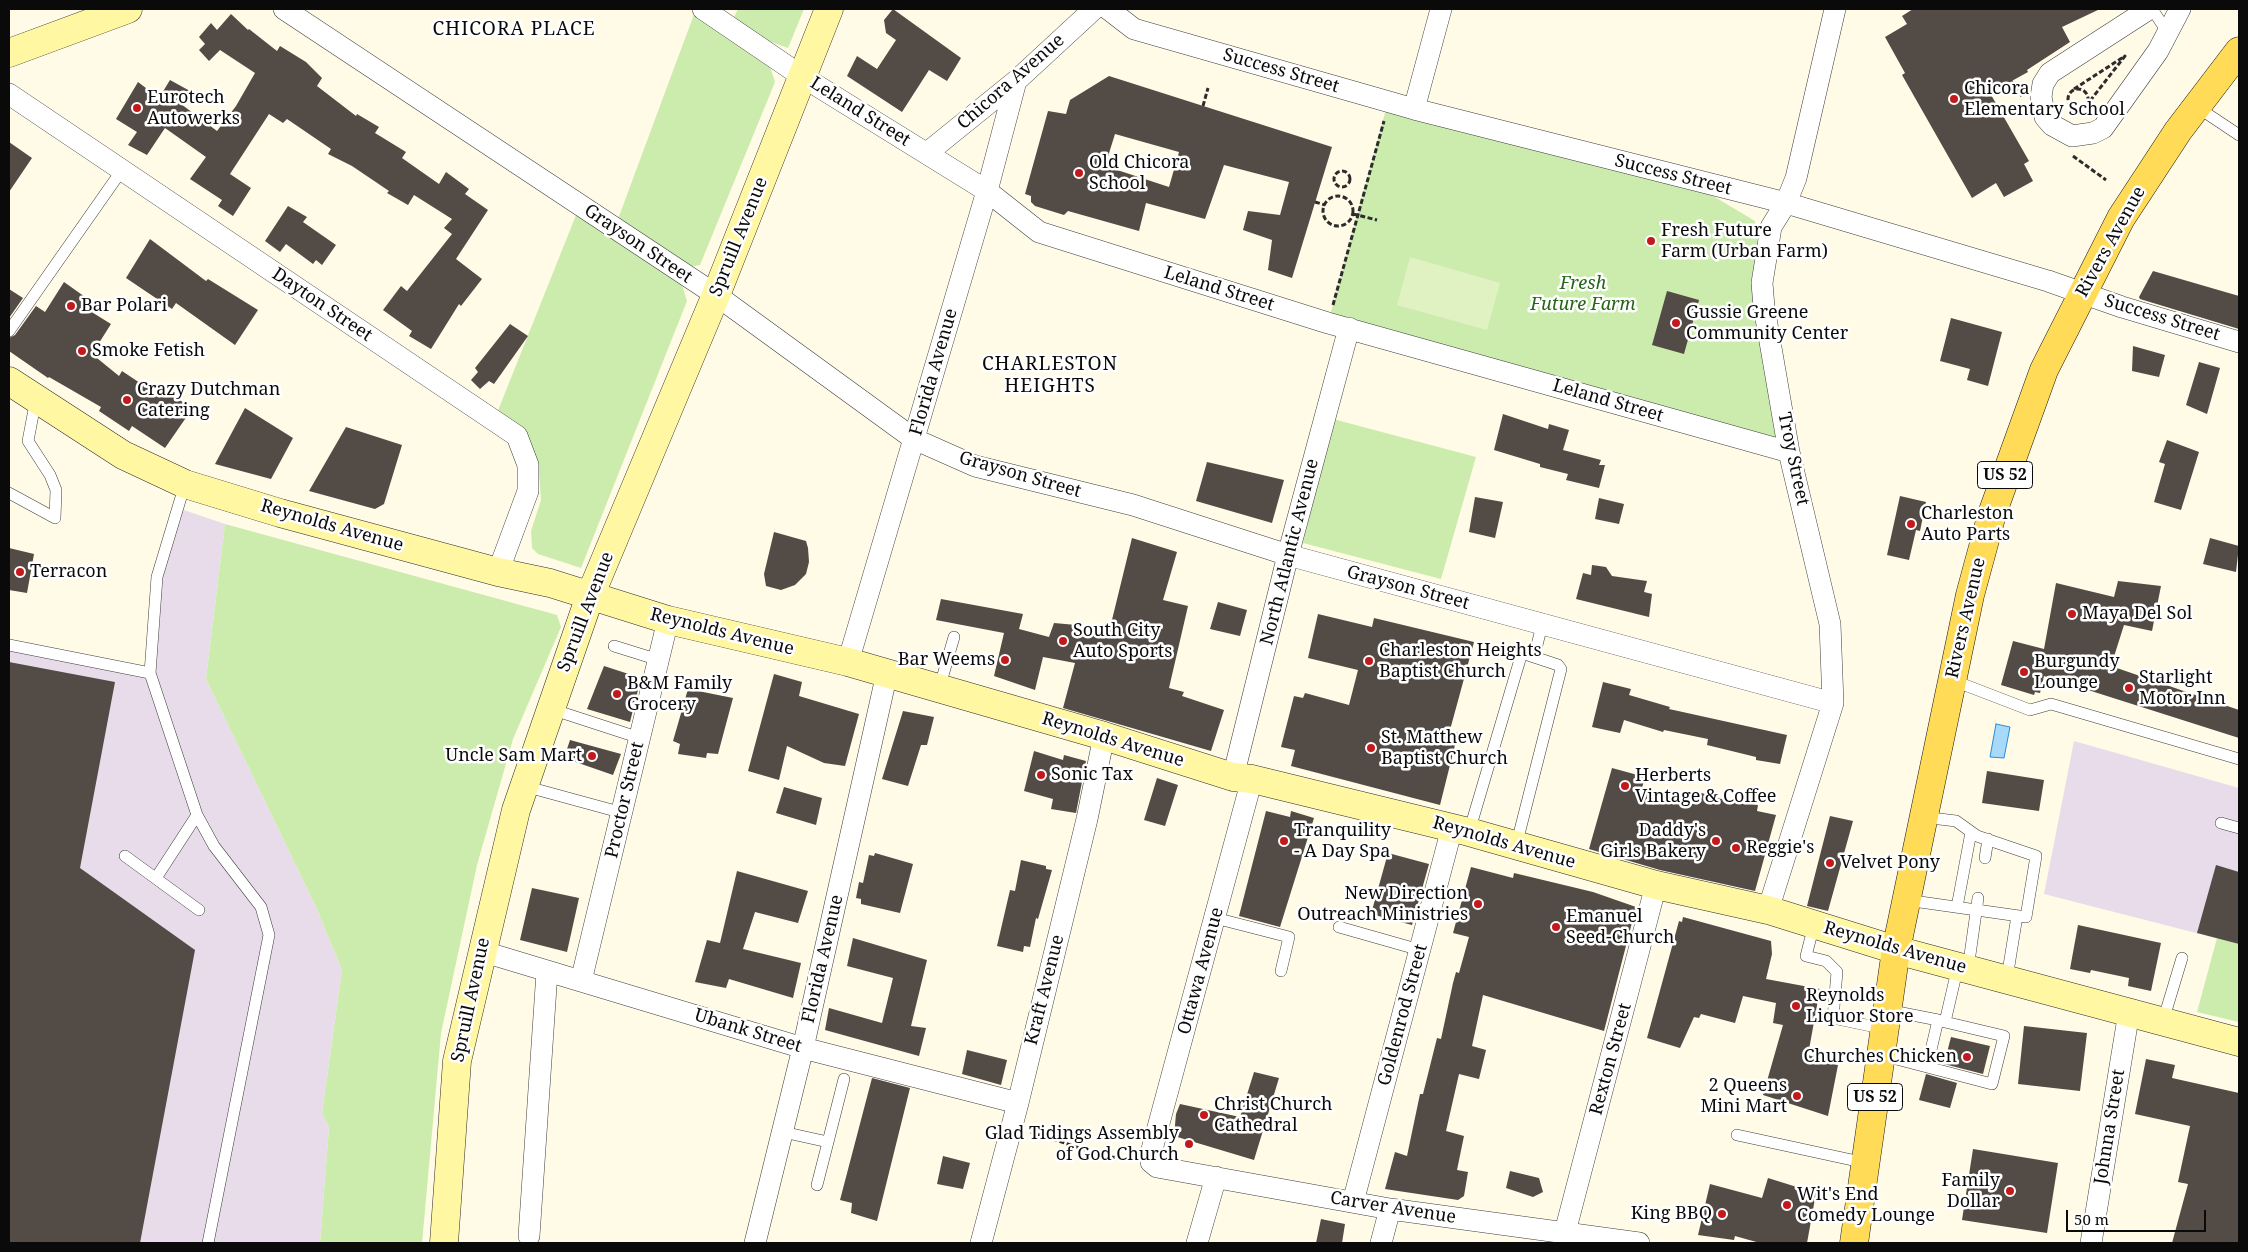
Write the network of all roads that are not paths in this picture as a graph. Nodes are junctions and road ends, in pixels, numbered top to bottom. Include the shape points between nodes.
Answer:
1 (128, 9) edge
2 (284, 9) edge
3 (703, 9) edge
4 (829, 9) edge
5 (1094, 9) edge
6 (1108, 9) edge
7 (1441, 9) edge
8 (1835, 9) edge
9 (2150, 9) edge
10 (2180, 9) edge
11 (2168, 32) junction
12 (2239, 51) edge
13 (9, 53) edge
14 (803, 77) junction
15 (1016, 81) junction
16 (9, 94) edge
17 (2196, 107) junction
18 (1414, 109) junction
19 (2239, 135) edge
20 (927, 153) junction
21 (122, 170) junction
22 (987, 191) junction
23 (1786, 203) junction
24 (2082, 292) junction
25 (716, 296) junction
26 (1349, 328) junction
27 (9, 331) edge
28 (2239, 342) edge
29 (9, 381) edge
30 (36, 399) junction
31 (914, 439) junction
32 (1789, 452) junction
33 (185, 484) junction
34 (9, 493) edge
35 (1288, 555) junction
36 (498, 572) junction
37 (590, 596) junction
38 (668, 620) junction
39 (1542, 624) junction
40 (954, 637) dead end
41 (9, 645) edge
42 (614, 646) dead end
43 (1534, 657) junction
44 (659, 660) junction
45 (848, 662) junction
46 (150, 673) junction
47 (887, 673) junction
48 (1952, 680) junction
49 (939, 689) junction
50 (1833, 703) junction
51 (551, 709) junction
52 (1104, 736) junction
53 (640, 738) junction
54 (2239, 759) edge
55 (1242, 778) junction
56 (524, 786) junction
57 (623, 813) junction
58 (197, 815) junction
59 (1923, 817) junction
60 (2221, 823) dead end
61 (2239, 828) edge
62 (1460, 830) junction
63 (1971, 832) junction
64 (1988, 840) junction
65 (1516, 847) junction
66 (2021, 850) junction
67 (125, 856) dead end
68 (1985, 858) dead end
69 (2019, 863) dead end
70 (156, 878) junction
71 (1656, 885) junction
72 (1906, 900) junction
73 (1977, 904) junction
74 (1957, 907) junction
75 (199, 910) dead end
76 (1768, 910) junction
77 (2014, 911) junction
78 (1215, 918) junction
79 (1814, 924) junction
80 (1339, 927) dead end
81 (1420, 950) junction
82 (1896, 950) junction
83 (481, 951) junction
84 (2182, 958) dead end
85 (1963, 968) junction
86 (1281, 971) dead end
87 (547, 972) junction
88 (2007, 978) junction
89 (581, 981) junction
90 (2130, 1012) junction
91 (1886, 1019) junction
92 (2162, 1021) junction
93 (1945, 1022) junction
94 (2239, 1042) edge
95 (803, 1048) junction
96 (1881, 1055) junction
97 (1927, 1067) junction
98 (844, 1079) dead end
99 (1018, 1103) junction
100 (783, 1132) junction
101 (1737, 1135) dead end
102 (828, 1142) junction
103 (1151, 1162) joint
104 (1866, 1163) junction
105 (1216, 1177) junction
106 (817, 1185) dead end
107 (1353, 1202) junction
108 (1390, 1209) junction
109 (1565, 1232) junction
110 (530, 1236) dead end
111 (208, 1243) edge
112 (444, 1243) edge
113 (755, 1243) edge
114 (981, 1243) edge
115 (1198, 1243) edge
116 (1381, 1243) edge
117 (1638, 1243) edge
118 (1854, 1243) edge
119 (2091, 1243) edge

1 - 13 street
2 - 25 street, Grayson Street
3 - 14 street, Leland Street
4 - 14 street, Spruill Avenue
5 - 15 street, Chicora Avenue
6 - 18 street, Success Street via 1134,29
7 - 18 street
8 - 23 street, Troy Street via 1796,178
9 - 11 lane
9 - 11 street via 2050,73 2043,84 2041,97 2045,117 2052,126 2072,136 2103,128
10 - 11 street
12 - 17 main road, Rivers Avenue / US 52
14 - 20 street, Leland Street
14 - 25 street, Spruill Avenue
15 - 20 street, Chicora Avenue
15 - 22 street, Florida Avenue
16 - 21 street, Dayton Street
17 - 19 lane
17 - 24 main road, Rivers Avenue / US 52 via 2121,218
18 - 23 street, Success Street
20 - 22 street, Leland Street
21 - 27 lane
21 - 36 street, Dayton Street via 517,436 528,465 528,491
22 - 26 street, Leland Street via 1039,232
22 - 31 street, Florida Avenue
23 - 24 street, Success Street
23 - 32 street, Troy Street via 1771,227 1762,283
24 - 28 street, Success Street
24 - 48 main road, Rivers Avenue / US 52 via 2044,370 1992,514
25 - 31 street, Grayson Street
25 - 37 street, Spruill Avenue
26 - 32 street, Leland Street
26 - 35 street, North Atlantic Avenue
29 - 30 street, Reynolds Avenue
30 - 33 street, Reynolds Avenue via 123,455
30 - 34 lane via 28,441 56,490 55,518
31 - 35 street, Grayson Street via 975,466 1133,505
31 - 45 street, Florida Avenue
32 - 50 street, Troy Street via 1830,624
33 - 36 street, Reynolds Avenue
33 - 46 lane via 157,577
35 - 39 street, Grayson Street
35 - 55 street, North Atlantic Avenue
36 - 37 street, Reynolds Avenue
37 - 38 street, Reynolds Avenue
37 - 51 street, Spruill Avenue
38 - 44 street, Proctor Street
38 - 45 street, Reynolds Avenue
39 - 43 lane
39 - 50 street, Grayson Street
40 - 49 lane
41 - 46 lane
42 - 44 lane
43 - 62 lane via 1521,656
43 - 65 lane via 1558,664 1561,669
44 - 53 street, Proctor Street
45 - 47 street, Reynolds Avenue
46 - 58 lane
47 - 49 street, Reynolds Avenue
47 - 95 street, Florida Avenue
48 - 54 lane via 2030,710 2051,704
48 - 59 main road, Rivers Avenue / US 52
49 - 52 street, Reynolds Avenue
50 - 76 street, Troy Street
51 - 53 lane
51 - 56 street, Spruill Avenue
52 - 55 street, Reynolds Avenue
52 - 99 street, Kraft Avenue
53 - 57 street, Proctor Street
55 - 62 street, Reynolds Avenue
55 - 78 street, Ottawa Avenue
56 - 57 lane
56 - 83 street, Spruill Avenue
57 - 89 street, Proctor Street
58 - 70 lane
58 - 111 lane via 214,846 261,907 269,935
59 - 63 lane via 1956,821
59 - 72 main road, Rivers Avenue / US 52
60 - 61 lane
62 - 65 street, Reynolds Avenue
62 - 81 street, Goldenrod Street
63 - 64 lane
63 - 74 lane
64 - 66 lane
64 - 68 lane
65 - 71 street, Reynolds Avenue
66 - 69 lane
66 - 77 lane via 2036,856 2026,917
67 - 70 lane
70 - 75 lane
71 - 76 street, Reynolds Avenue
71 - 109 street, Rexton Street
72 - 74 lane
72 - 82 main road, Rivers Avenue / US 52
73 - 74 lane
73 - 77 lane
73 - 85 lane
76 - 79 street, Reynolds Avenue
77 - 88 lane
78 - 86 lane via 1289,937
78 - 103 street, Ottawa Avenue
79 - 82 street, Reynolds Avenue
79 - 91 lane via 1806,956 1826,961 1837,972 1833,1018
80 - 81 lane
81 - 107 street, Goldenrod Street
82 - 85 street, Reynolds Avenue
82 - 91 main road, Rivers Avenue / US 52
83 - 87 street, Ubank Street
83 - 112 street, Spruill Avenue via 457,1061
84 - 92 lane
85 - 88 street, Reynolds Avenue
85 - 93 lane
87 - 89 street, Ubank Street
87 - 110 street
88 - 90 street, Reynolds Avenue
89 - 95 street, Ubank Street
90 - 92 street, Reynolds Avenue
90 - 119 street, Johnna Street
91 - 93 lane
91 - 96 main road, Rivers Avenue / US 52
92 - 94 street, Reynolds Avenue
93 - 97 lane
93 - 97 lane via 2004,1036 1992,1084
95 - 99 street, Ubank Street
95 - 100 street, Florida Avenue
96 - 97 lane
96 - 104 main road, Rivers Avenue / US 52
98 - 102 lane
99 - 114 street, Kraft Avenue
100 - 102 lane
100 - 113 street, Florida Avenue
101 - 104 lane
102 - 106 lane
103 - 105 street, Carver Avenue via 1157,1167
104 - 118 main road, Rivers Avenue / US 52
105 - 107 street, Carver Avenue
105 - 115 street
107 - 108 street, Carver Avenue
108 - 109 street, Carver Avenue
108 - 116 street
109 - 117 street, Carver Avenue

